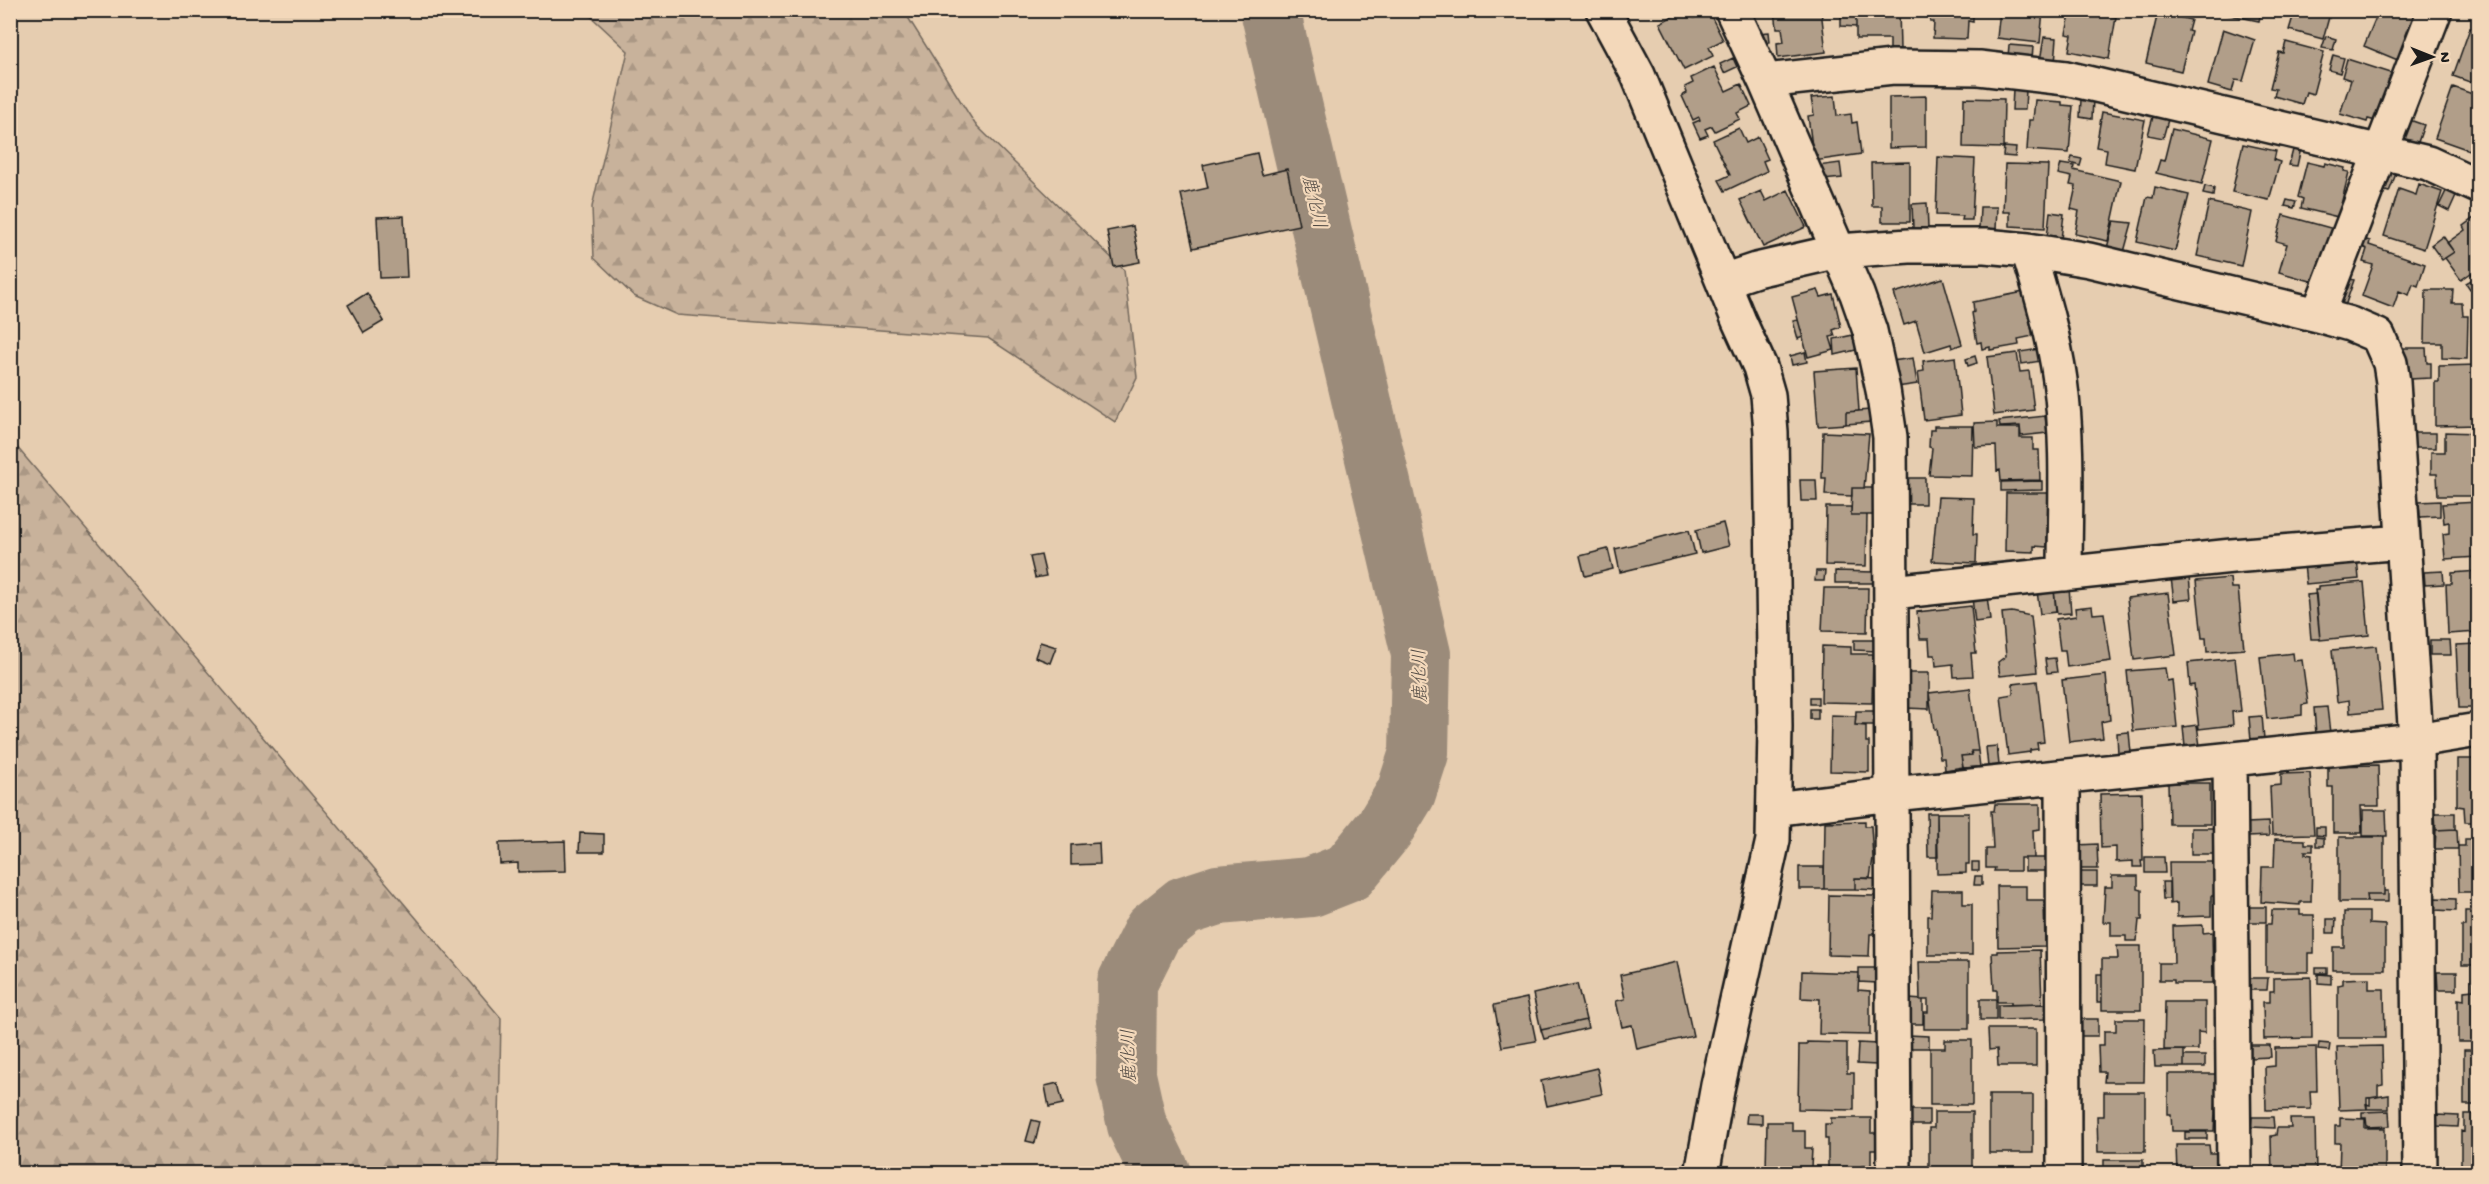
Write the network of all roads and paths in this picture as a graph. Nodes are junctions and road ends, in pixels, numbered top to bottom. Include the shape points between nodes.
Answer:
1 (1603, 10) edge
2 (1732, 10) edge
3 (2435, 10) edge
4 (1765, 81) junction
5 (2380, 151) junction
6 (2478, 186) edge
7 (2028, 250) junction
8 (1839, 251) junction
9 (1723, 281) junction
10 (2318, 315) junction
11 (2403, 542) junction
12 (2065, 574) junction
13 (1892, 592) junction
14 (2478, 730) edge
15 (2416, 740) junction
16 (2230, 760) junction
17 (2063, 777) junction
18 (1893, 794) junction
19 (1774, 808) junction
20 (1702, 1173) edge
21 (1894, 1173) edge
22 (2064, 1173) edge
23 (2234, 1173) edge
24 (2420, 1173) edge

1 - 9 street via 1638,75
2 - 4 street
3 - 5 street
4 - 5 street via 1893,67 1979,68 2066,78
4 - 8 street
5 - 6 street via 2428,163
5 - 10 street
7 - 8 street via 1909,246
7 - 10 street via 2089,260
7 - 12 street via 2052,333 2060,380 2066,446
8 - 9 street
8 - 13 street via 1870,331 1883,390 1890,447
9 - 19 street via 1768,395
10 - 11 street via 2367,330 2378,336 2385,347 2393,382
11 - 12 street
11 - 15 street
12 - 13 street
13 - 18 street
14 - 15 street
15 - 16 street
15 - 24 street
16 - 17 street
16 - 23 street
17 - 18 street
17 - 22 street
18 - 19 street
18 - 21 street
19 - 20 street via 1773,840

